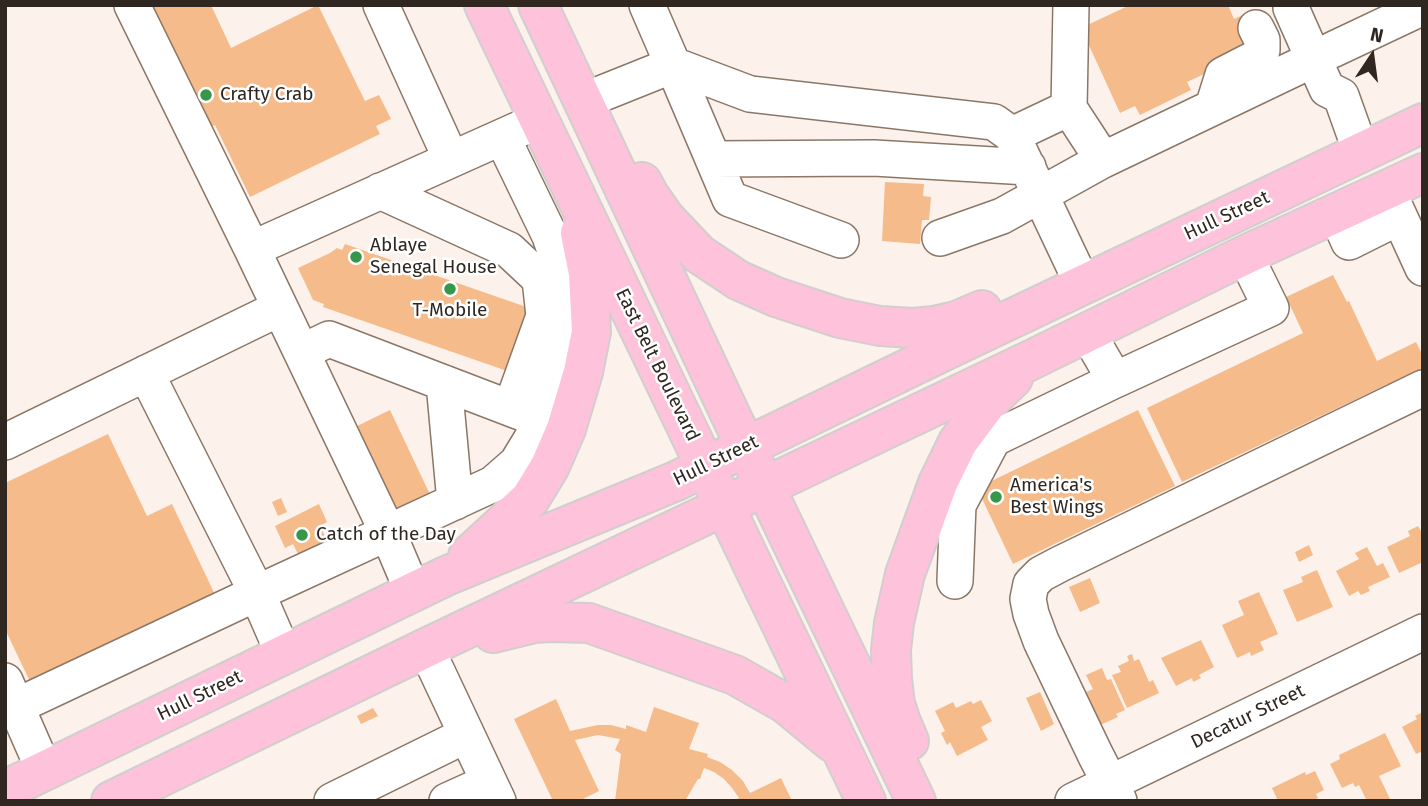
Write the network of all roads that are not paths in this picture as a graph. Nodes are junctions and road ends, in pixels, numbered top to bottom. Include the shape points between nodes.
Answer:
1 (132, 5) edge
2 (381, 5) edge
3 (484, 5) edge
4 (538, 5) edge
5 (647, 5) edge
6 (1071, 5) edge
7 (1292, 5) edge
8 (1311, 5) edge
9 (1423, 7) edge
10 (1250, 15) edge
11 (1323, 55) junction
12 (673, 65) junction
13 (583, 101) junction
14 (1213, 107) junction
15 (1069, 108) junction
16 (540, 120) junction
17 (1423, 123) edge
18 (1012, 135) junction
19 (502, 137) junction
20 (1423, 144) edge
21 (1361, 152) junction
22 (451, 159) junction
23 (713, 159) junction
24 (1103, 160) junction
25 (1423, 173) edge
26 (1034, 181) junction
27 (570, 183) junction
28 (380, 191) junction
29 (1393, 204) junction
30 (940, 238) dead end
31 (841, 240) dead end
32 (252, 249) junction
33 (1245, 254) junction
34 (1423, 268) edge
35 (1083, 285) junction
36 (280, 307) junction
37 (1087, 332) junction
38 (302, 352) junction
39 (1031, 360) junction
40 (146, 373) junction
41 (1115, 380) junction
42 (444, 383) junction
43 (1423, 388) edge
44 (539, 419) junction
45 (5, 442) edge
46 (746, 446) junction
47 (705, 466) junction
48 (766, 487) junction
49 (455, 502) junction
50 (725, 505) junction
51 (388, 533) junction
52 (955, 581) dead end
53 (429, 584) junction
54 (257, 593) junction
55 (1423, 632) edge
56 (426, 648) junction
57 (284, 656) junction
58 (11, 694) edge
59 (156, 717) junction
60 (466, 735) junction
61 (841, 750) junction
62 (41, 785) edge
63 (5, 790) edge
64 (493, 791) edge
65 (1115, 792) edge
66 (113, 800) edge
67 (332, 801) edge
68 (447, 801) edge
69 (866, 801) edge
70 (916, 801) edge
71 (933, 801) edge
72 (1073, 801) edge

1 - 32 street
2 - 22 street
3 - 16 main road, East Belt Boulevard
4 - 13 main road
5 - 12 street
6 - 15 street
7 - 11 street
8 - 11 street
9 - 11 street
10 - 14 street via 1262,50 1223,75
11 - 14 street
11 - 21 street via 1327,89 1341,96
12 - 13 street
12 - 18 street via 750,94 994,122
12 - 23 street
13 - 35 main road via 635,168 655,205 698,254 738,280 801,306 865,324 913,328 956,321 989,307
13 - 46 main road
14 - 24 street
15 - 18 street
15 - 24 street
16 - 19 street
16 - 27 main road, East Belt Boulevard
17 - 21 main road, Hull Street
18 - 26 street
19 - 22 street
19 - 44 street via 550,236 565,280 559,368
20 - 29 main road via 1393,163 1387,182
21 - 35 main road, Hull Street
21 - 37 main road via 1352,171 1332,192 1176,269
22 - 28 street
23 - 26 street via 874,158
23 - 31 street via 730,199
24 - 26 street
25 - 29 main road
26 - 30 street via 1002,216
26 - 35 street
27 - 44 main road via 588,273 588,352 583,372
27 - 47 main road, East Belt Boulevard
28 - 32 street
28 - 44 street via 509,250 540,279 544,316
29 - 33 main road via 1336,213
29 - 34 street
32 - 36 street
33 - 37 main road
33 - 41 street via 1271,308
35 - 46 main road, Hull Street
36 - 38 street
36 - 40 street
37 - 39 main road
37 - 41 street
38 - 42 street via 328,340
38 - 51 street
39 - 48 main road
39 - 71 main road via 988,403 958,442 937,483 898,601 891,650 895,704
40 - 45 street
40 - 54 street
41 - 52 street via 993,439 958,505
42 - 44 street
42 - 49 street
43 - 65 street via 1060,564 1031,584 1028,599 1041,641
44 - 49 street via 517,463 493,484
44 - 53 main road via 550,466 530,499
46 - 47 main road, Hull Street
46 - 48 main road
47 - 50 main road, East Belt Boulevard
47 - 53 main road, Hull Street
48 - 50 main road
48 - 70 main road
49 - 51 street
50 - 56 main road
50 - 61 main road, East Belt Boulevard
51 - 53 street
51 - 54 street
53 - 57 main road, Hull Street
54 - 57 street
54 - 58 street
55 - 65 street, Decatur Street
56 - 60 street
56 - 61 main road via 534,623 589,624 735,675 786,704
56 - 66 main road
57 - 59 main road, Hull Street
58 - 62 street
59 - 62 main road, Hull Street
59 - 66 main road via 118,774
60 - 64 street
60 - 67 street
61 - 69 main road, East Belt Boulevard
62 - 63 main road, Hull Street
64 - 68 street
65 - 72 street, Decatur Street

